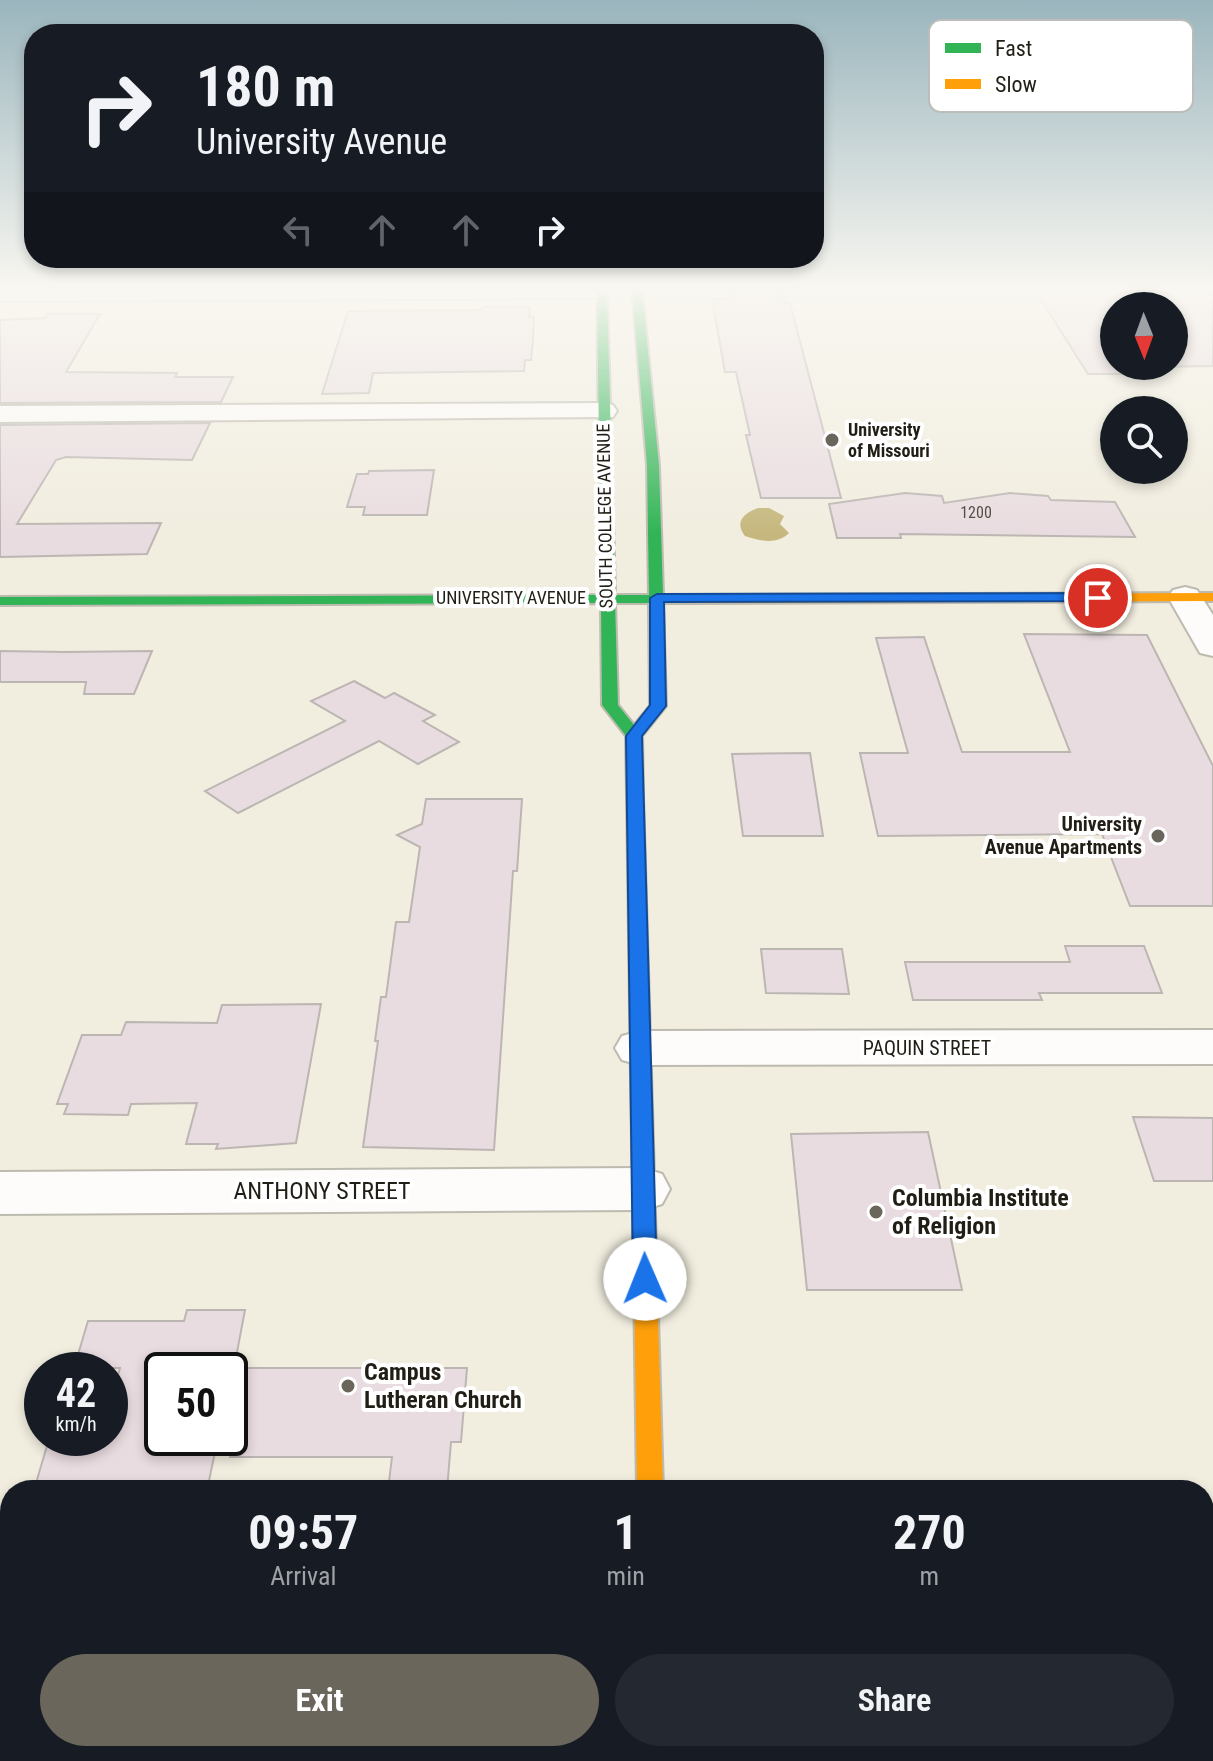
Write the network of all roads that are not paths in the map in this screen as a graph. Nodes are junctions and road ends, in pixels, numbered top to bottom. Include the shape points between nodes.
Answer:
1 (603, 371) edge
2 (644, 371) edge
3 (603, 411) junction
4 (0, 414) edge
5 (1199, 597) edge
6 (607, 598) junction
7 (657, 598) junction
8 (0, 601) edge
9 (1213, 645) edge
10 (634, 736) junction
11 (1213, 1047) edge
12 (640, 1048) junction
13 (643, 1189) junction
14 (0, 1193) edge
15 (650, 1480) edge

1 - 3 main road, SOUTH COLLEGE AVENUE
2 - 7 main road
3 - 4 street
3 - 6 main road, SOUTH COLLEGE AVENUE
5 - 7 main road, UNIVERSITY AVENUE
5 - 9 street
6 - 7 main road, UNIVERSITY AVENUE
6 - 8 main road, UNIVERSITY AVENUE
6 - 10 main road, SOUTH COLLEGE AVENUE via 610,705
7 - 10 main road via 658,706
10 - 12 main road
11 - 12 street, PAQUIN STREET
12 - 13 main road
13 - 14 street, ANTHONY STREET
13 - 15 main road

